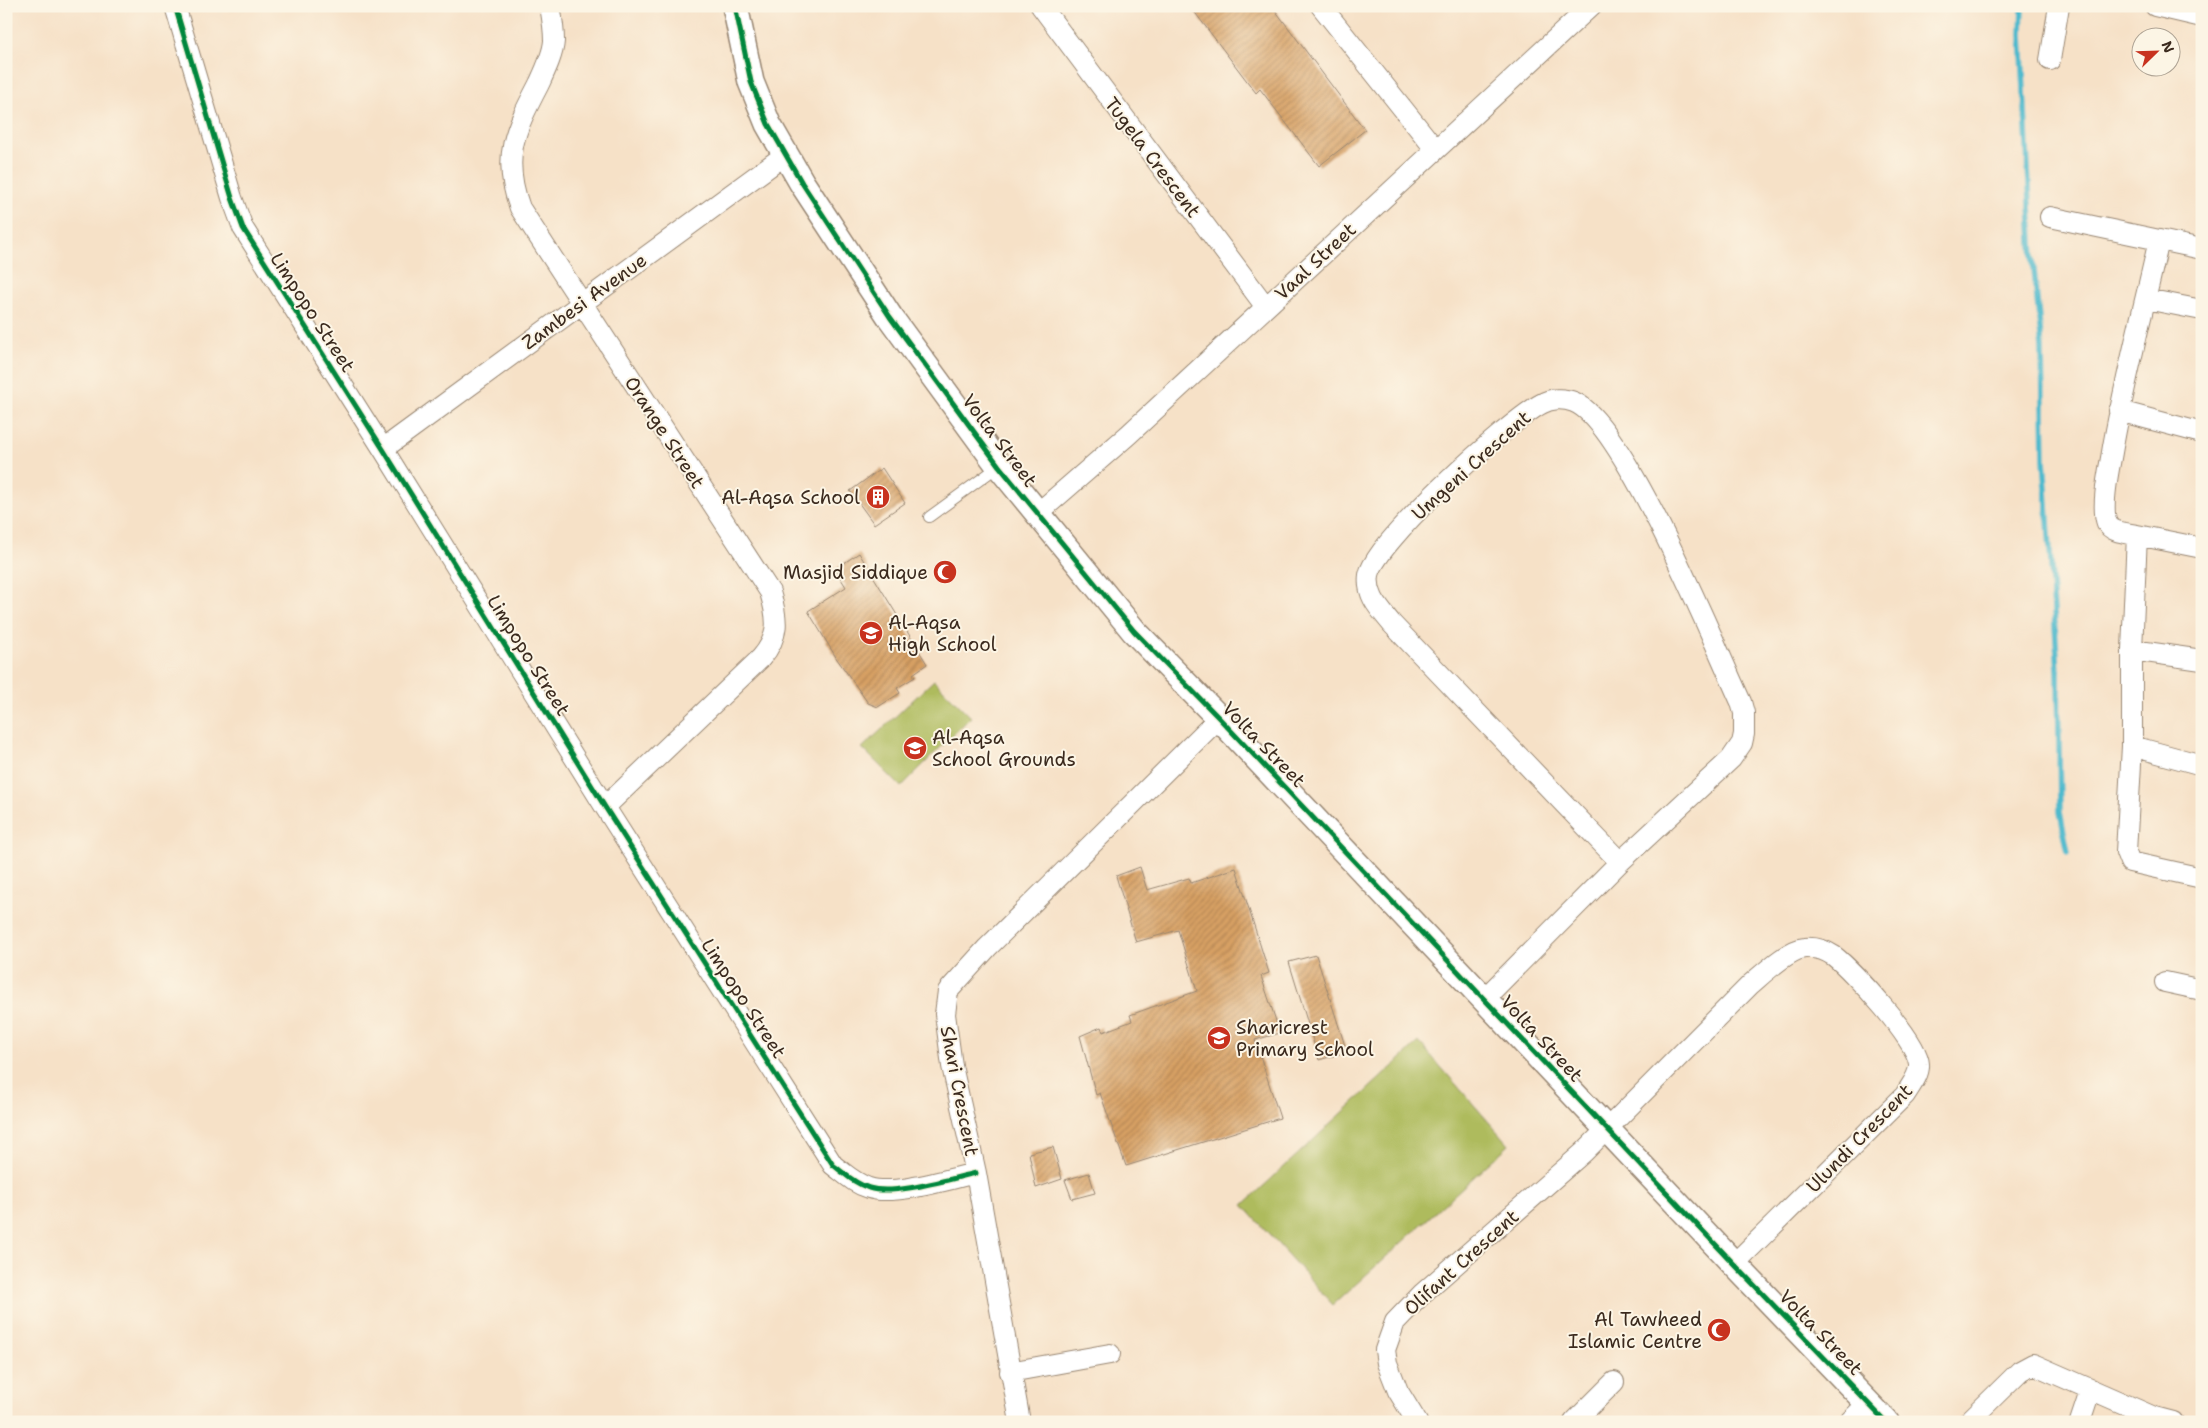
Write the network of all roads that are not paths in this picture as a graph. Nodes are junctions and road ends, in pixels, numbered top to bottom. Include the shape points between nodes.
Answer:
1 (175, 6) edge
2 (550, 6) edge
3 (734, 6) edge
4 (1041, 6) edge
5 (1321, 6) edge
6 (1591, 6) edge
7 (2059, 6) edge
8 (2156, 6) edge
9 (2202, 17) edge
10 (2050, 60) dead end
11 (1435, 149) junction
12 (785, 154) junction
13 (2050, 217) dead end
14 (2159, 240) junction
15 (2202, 249) edge
16 (2146, 299) junction
17 (581, 304) junction
18 (1266, 307) junction
19 (2202, 310) edge
20 (2119, 412) junction
21 (2202, 433) edge
22 (383, 448) junction
23 (999, 466) junction
24 (1037, 514) junction
25 (929, 517) dead end
26 (2137, 535) junction
27 (2202, 548) edge
28 (2132, 650) junction
29 (2202, 660) edge
30 (1219, 718) junction
31 (2132, 746) junction
32 (2202, 765) edge
33 (605, 807) junction
34 (1620, 862) junction
35 (2202, 878) edge
36 (2165, 982) dead end
37 (2202, 990) edge
38 (1485, 998) junction
39 (1607, 1128) junction
40 (976, 1174) junction
41 (1734, 1264) junction
42 (1110, 1354) dead end
43 (1010, 1372) junction
44 (1614, 1382) dead end
45 (2091, 1389) junction
46 (1868, 1403) junction
47 (2160, 1420) edge
48 (1020, 1422) edge
49 (1416, 1422) edge
50 (1574, 1422) edge
51 (1849, 1422) edge
52 (1886, 1422) edge
53 (1968, 1422) edge
54 (2080, 1422) edge

1 - 22 street, Limpopo Street via 243,228
2 - 17 street, Orange Street via 554,41 516,135 510,156 511,178 520,208
3 - 12 street, Volta Street via 757,99
4 - 18 street, Tugela Crescent
5 - 11 street
6 - 11 street, Vaal Street
7 - 10 street
8 - 9 street
11 - 18 street, Vaal Street
12 - 17 street, Zambesi Avenue
12 - 23 street, Volta Street via 890,318
13 - 14 street
14 - 15 street
14 - 16 street
16 - 19 street
16 - 20 street
17 - 22 street, Zambesi Avenue
17 - 33 street, Orange Street via 770,592 776,622 771,646 761,658
18 - 24 street, Vaal Street
20 - 21 street
20 - 26 street via 2107,478 2107,523 2112,529
22 - 33 street, Limpopo Street
23 - 24 street, Volta Street
23 - 25 lane
24 - 30 street, Volta Street via 1134,631
26 - 27 street
26 - 28 street
28 - 29 street
28 - 31 street
30 - 38 street, Volta Street
30 - 40 street, Shari Crescent via 987,948 948,991 945,1014 952,1066
31 - 32 street
31 - 35 street via 2126,831 2126,852 2130,862
33 - 40 street, Limpopo Street via 833,1164 867,1188 884,1191
34 - 34 street, Umgeni Crescent via 1731,759 1742,743 1744,713 1656,517 1637,482 1595,418 1576,403 1562,399 1542,403 1512,425 1423,505 1376,557 1368,586 1372,598 1392,624
34 - 38 street, Umgeni Crescent
36 - 37 street
38 - 39 street, Volta Street
39 - 41 street, Volta Street
39 - 41 street, Ulundi Crescent via 1751,984 1779,961 1802,948 1820,948 1834,956 1876,999 1912,1044 1919,1061 1914,1080 1905,1095
39 - 49 street, Olifant Crescent via 1394,1322 1385,1350 1387,1363
40 - 43 street, Shari Crescent
41 - 46 street, Volta Street
42 - 43 street
43 - 48 street, Shari Crescent
44 - 50 street
45 - 47 street
45 - 53 street via 2030,1364
45 - 54 street
46 - 51 street
46 - 52 street, Volta Street

